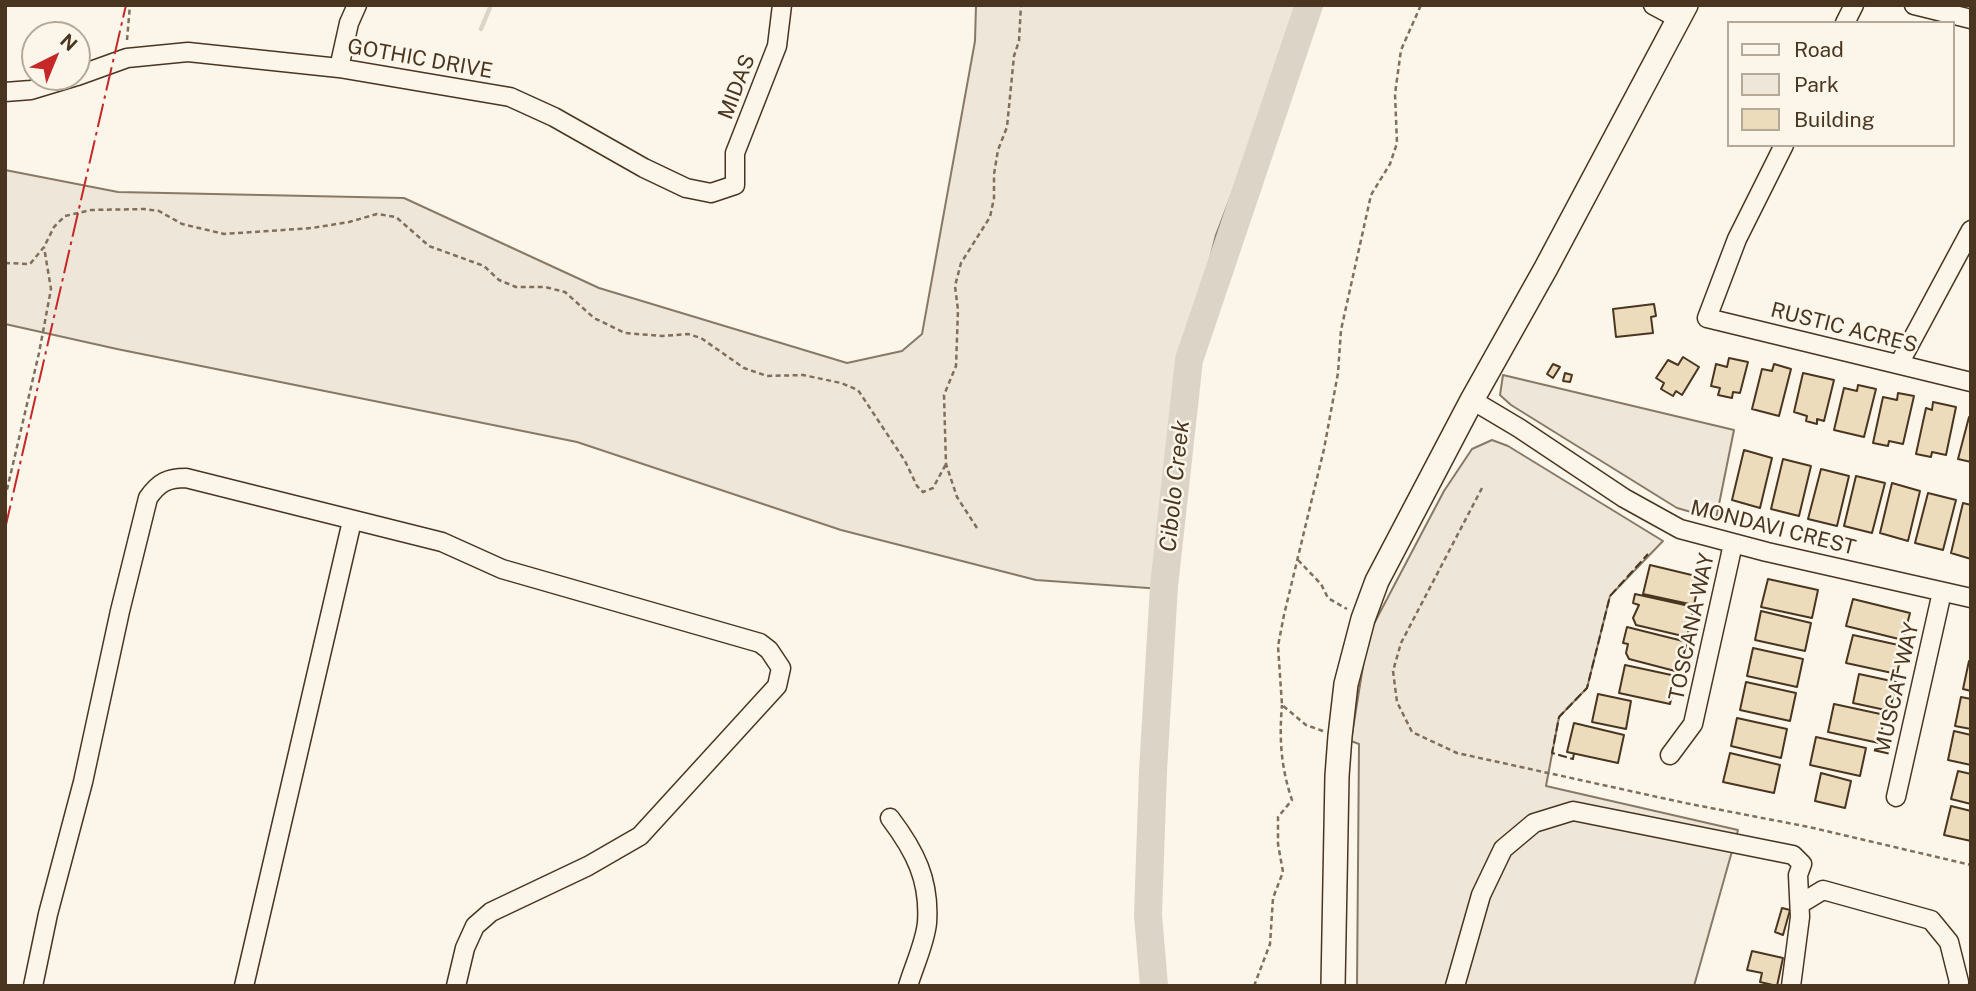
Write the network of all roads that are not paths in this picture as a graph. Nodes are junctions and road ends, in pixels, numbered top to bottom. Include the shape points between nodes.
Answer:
1 (357, 5) edge
2 (782, 5) edge
3 (1653, 5) edge
4 (1854, 5) edge
5 (1914, 5) edge
6 (1682, 12) edge
7 (1971, 19) edge
8 (1846, 21) edge
9 (339, 68) junction
10 (91, 71) edge
11 (1783, 147) edge
12 (735, 185) joint
13 (1971, 230) edge
14 (1899, 365) junction
15 (1971, 382) edge
16 (1472, 400) junction
17 (352, 521) junction
18 (1733, 544) junction
19 (1942, 592) junction
20 (1971, 598) edge
21 (1670, 755) dead end
22 (1896, 797) dead end
23 (890, 818) dead end
24 (1800, 904) junction
25 (33, 986) edge
26 (244, 986) edge
27 (456, 986) edge
28 (908, 986) edge
29 (1333, 986) edge
30 (1455, 986) edge
31 (1791, 986) edge
32 (1958, 986) edge

1 - 9 street
2 - 12 street, MIDAS via 777,46 735,153
3 - 6 street
4 - 8 street
5 - 7 street
6 - 16 main road
9 - 10 street, GOTHIC DRIVE via 188,52 127,58
9 - 12 street, GOTHIC DRIVE via 510,97 686,188 710,194
11 - 14 street, RUSTIC ACRES via 1737,239 1707,318
13 - 14 street
14 - 15 street, RUSTIC ACRES
16 - 18 street, MONDAVI CREST via 1680,529
16 - 29 main road via 1377,581 1346,684 1337,776
17 - 25 street via 187,478 171,478 157,485 148,498
17 - 26 street
17 - 27 street via 442,542 502,569 760,643 789,667 777,686 640,836 589,866 491,912 475,926
18 - 19 street, MONDAVI CREST
18 - 21 street, TOSCANA WAY via 1693,724
19 - 20 street, MONDAVI CREST
19 - 22 street, MUSCAT WAY
23 - 28 street via 925,877 927,925
24 - 30 street via 1802,864 1793,855 1573,811 1534,823 1503,849 1481,895
24 - 31 street
24 - 32 street via 1823,890 1931,920 1949,942

